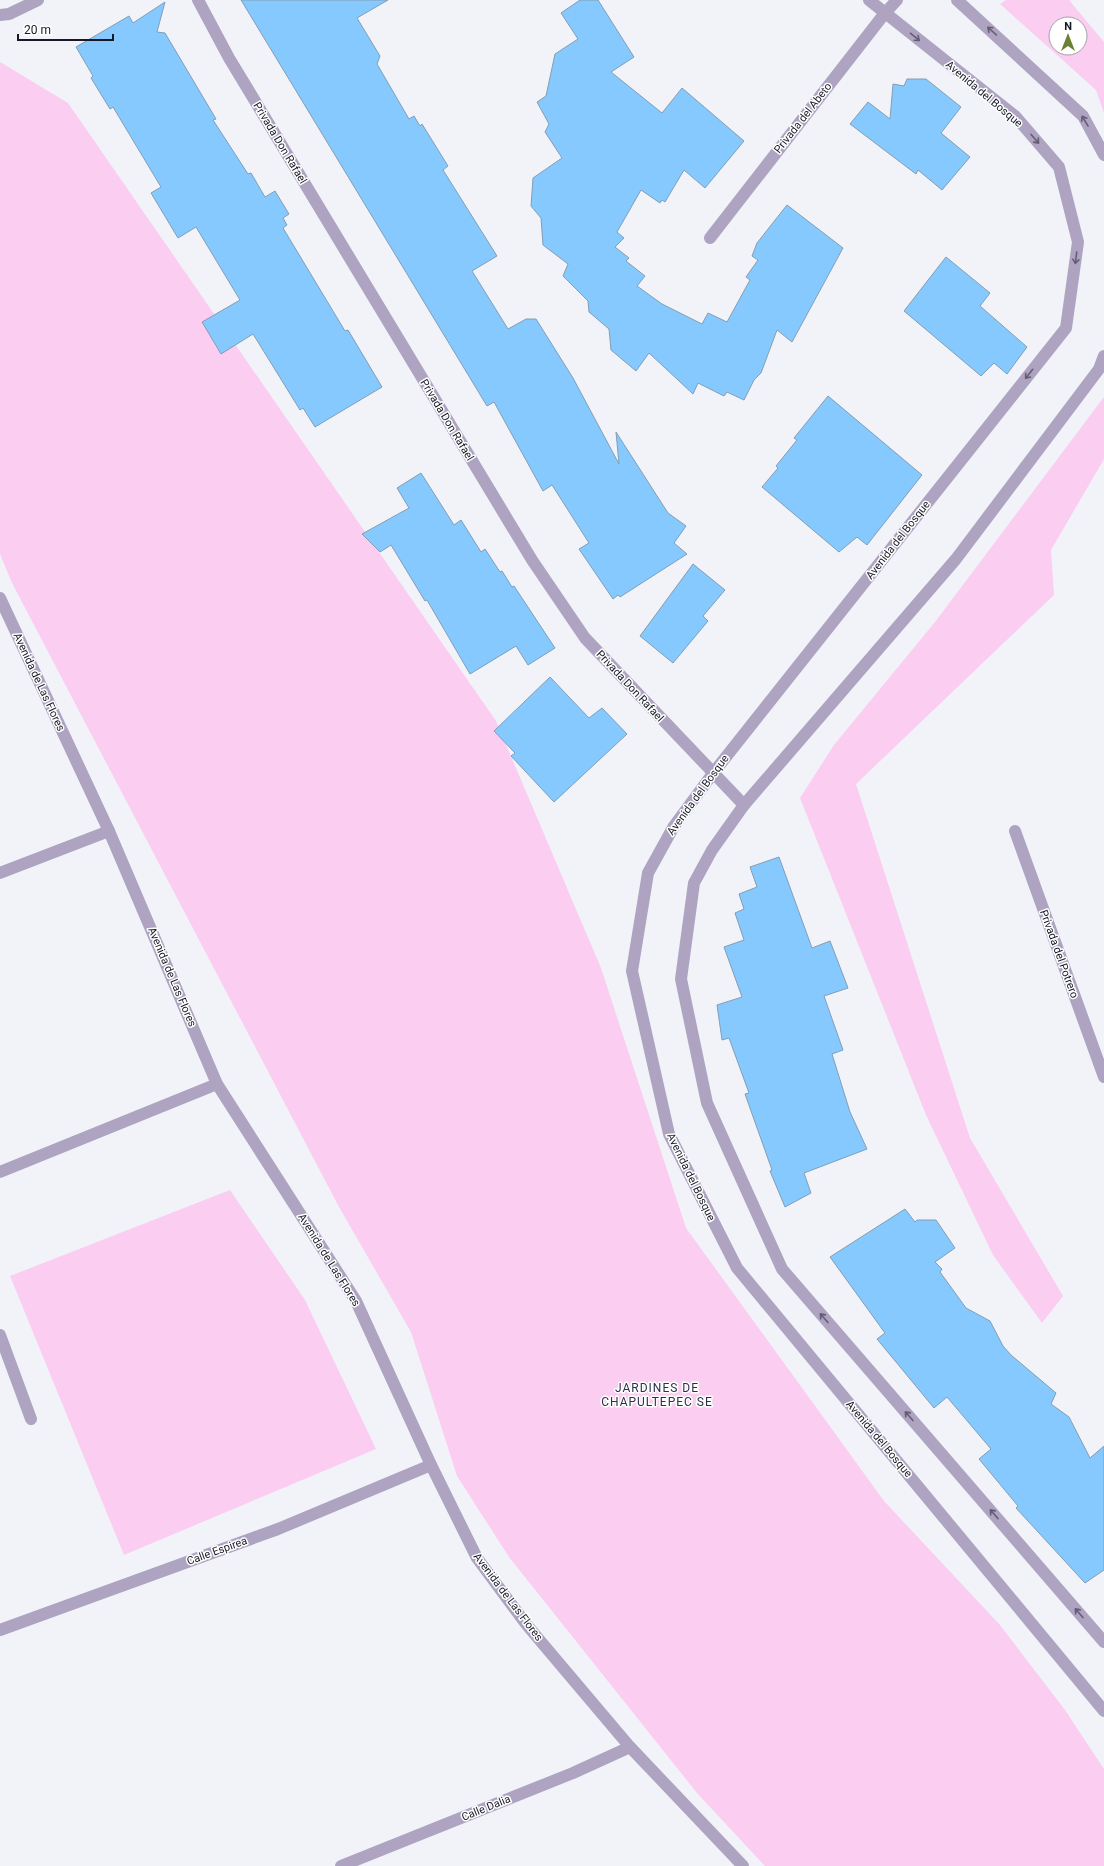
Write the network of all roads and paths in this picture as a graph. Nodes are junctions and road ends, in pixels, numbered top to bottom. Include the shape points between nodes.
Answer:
1 (38, 0) edge
2 (198, 0) edge
3 (869, 0) edge
4 (897, 0) edge
5 (957, 0) edge
6 (885, 13) junction
7 (0, 15) edge
8 (1104, 155) edge
9 (710, 238) dead end
10 (1104, 356) edge
11 (0, 598) edge
12 (714, 772) junction
13 (744, 805) junction
14 (109, 831) junction
15 (1015, 831) dead end
16 (0, 873) edge
17 (1104, 1077) edge
18 (217, 1084) junction
19 (0, 1172) edge
20 (0, 1335) edge
21 (31, 1419) dead end
22 (431, 1466) junction
23 (0, 1630) edge
24 (1104, 1642) edge
25 (1104, 1711) edge
26 (630, 1747) junction
27 (341, 1866) edge
28 (743, 1866) edge

1 - 7 street via 9,14
2 - 12 street, Privada Don Rafael via 229,58 532,560 585,638
3 - 6 street, Avenida del Bosque
4 - 6 street, Privada del Abeto
8 -> 5 street via 1083,116
6 - 9 street, Privada del Abeto
6 -> 12 street, Avenida del Bosque via 1015,116 1059,167 1078,242 1066,328
10 - 13 street via 1099,368 956,559
11 - 14 street, Avenida de Las Flores
12 - 13 street, Privada Don Rafael
12 - 25 street, Avenida del Bosque via 674,826 648,873 632,971 669,1134 737,1268
24 -> 13 street via 782,1269 707,1103 681,979 694,883 712,850
14 - 16 street
14 - 18 street, Avenida de Las Flores
15 - 17 street, Privada del Potrero
18 - 19 street
18 - 22 street, Avenida de Las Flores via 356,1301
20 - 21 street
22 - 23 street, Calle Espirea via 278,1529
22 - 26 street, Avenida de Las Flores via 477,1558 526,1624
26 - 27 street, Calle Dalia via 573,1773
26 - 28 street, Avenida de Las Flores

